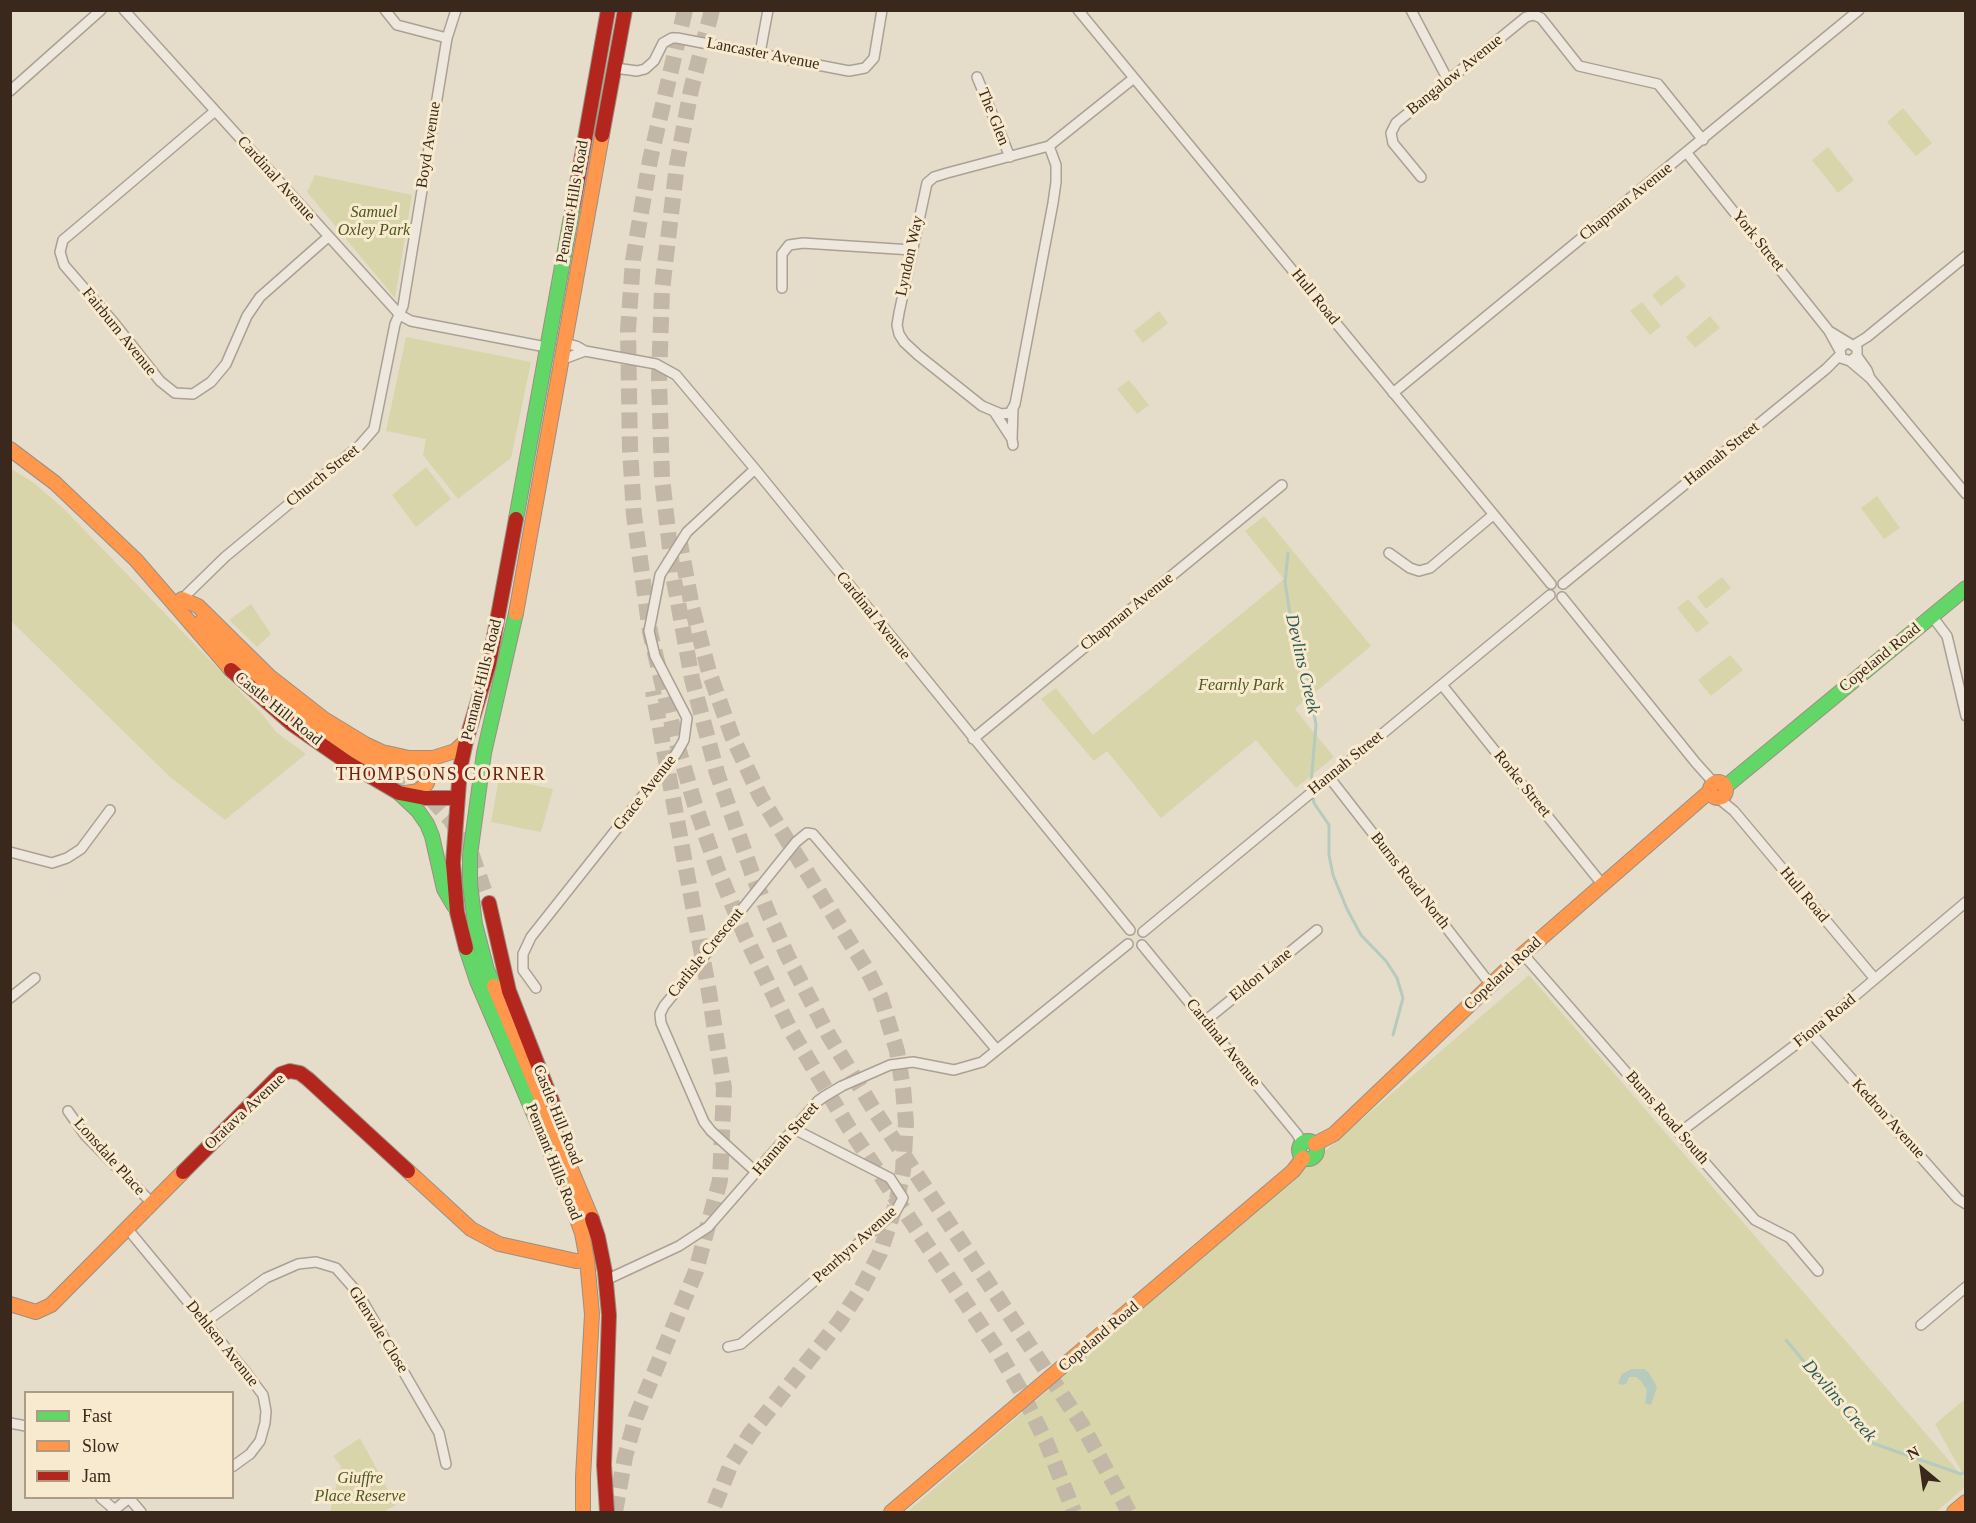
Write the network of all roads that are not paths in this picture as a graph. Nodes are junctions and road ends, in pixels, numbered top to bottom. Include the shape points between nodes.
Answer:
1 (101, 10) edge
2 (124, 10) edge
3 (384, 10) edge
4 (456, 10) edge
5 (608, 10) edge
6 (625, 10) edge
7 (768, 10) edge
8 (882, 10) edge
9 (1078, 10) edge
10 (1411, 10) edge
11 (1859, 10) edge
12 (447, 38) junction
13 (760, 54) junction
14 (615, 68) junction
15 (977, 77) dead end
16 (1134, 78) junction
17 (1448, 80) junction
18 (10, 91) edge
19 (215, 111) junction
20 (1703, 140) junction
21 (1049, 146) junction
22 (1686, 152) junction
23 (1010, 157) junction
24 (1421, 177) dead end
25 (328, 237) junction
26 (912, 250) junction
27 (1965, 256) edge
28 (782, 288) dead end
29 (399, 315) junction
30 (567, 326) junction
31 (564, 344) junction
32 (585, 351) junction
33 (1848, 352) junction
34 (551, 355) junction
35 (1393, 393) junction
36 (1013, 409) junction
37 (995, 413) junction
38 (10, 449) edge
39 (756, 469) junction
40 (1282, 485) dead end
41 (1965, 494) edge
42 (1493, 514) junction
43 (1389, 553) dead end
44 (1551, 584) junction
45 (1563, 584) junction
46 (1965, 588) edge
47 (1550, 595) junction
48 (1562, 597) junction
49 (179, 602) junction
50 (1932, 616) junction
51 (1442, 685) junction
52 (1965, 716) edge
53 (973, 739) junction
54 (466, 741) junction
55 (382, 752) junction
56 (484, 753) junction
57 (393, 774) tunnel mouth
58 (1329, 777) junction
59 (1717, 790) junction
60 (399, 793) junction
61 (456, 798) junction
62 (110, 810) dead end
63 (10, 852) edge
64 (1602, 884) junction
65 (1965, 902) edge
66 (489, 903) tunnel mouth
67 (457, 912) junction
68 (1130, 930) junction
69 (1317, 930) dead end
70 (1143, 932) junction
71 (1128, 944) junction
72 (1142, 945) junction
73 (1523, 954) junction
74 (35, 978) dead end
75 (1875, 979) junction
76 (1491, 985) junction
77 (536, 988) dead end
78 (10, 998) edge
79 (1205, 1020) junction
80 (1811, 1033) junction
81 (997, 1050) junction
82 (68, 1111) dead end
83 (794, 1129) junction
84 (1680, 1133) junction
85 (1308, 1143) junction
86 (756, 1172) junction
87 (151, 1202) junction
88 (1965, 1204) edge
89 (594, 1224) junction
90 (126, 1227) junction
91 (587, 1260) junction
92 (1818, 1271) dead end
93 (606, 1280) junction
94 (1965, 1287) edge
95 (10, 1304) edge
96 (205, 1322) junction
97 (1921, 1325) dead end
98 (729, 1347) dead end
99 (446, 1464) dead end
100 (234, 1466) edge
101 (103, 1499) edge
102 (127, 1499) edge
103 (131, 1499) edge
104 (1965, 1502) edge
105 (113, 1511) edge
106 (141, 1512) edge
107 (583, 1512) edge
108 (607, 1512) edge
109 (891, 1512) edge
110 (1954, 1512) edge

1 - 18 street
2 - 19 street, Cardinal Avenue
3 - 12 street via 398,25
4 - 12 street, Boyd Avenue
5 - 34 main road, Pennant Hills Road
6 - 14 main road, Pennant Hills Road
7 - 13 street
8 - 13 street, Lancaster Avenue via 874,58 865,68 849,71
9 - 16 street, Hull Road
10 - 17 street
11 - 20 street, Chapman Avenue
12 - 29 street, Boyd Avenue
13 - 14 street, Lancaster Avenue via 677,38 663,44 645,69
14 - 30 main road, Pennant Hills Road
15 - 23 street, The Glen
16 - 21 street, Lyndon Way
16 - 35 street, Hull Road
17 - 20 street, Bangalow Avenue via 1526,17 1534,15 1579,66 1658,84
17 - 24 street, Bangalow Avenue via 1396,123 1391,133 1394,143
19 - 25 street, Cardinal Avenue
19 - 25 street, Fairburn Avenue via 63,240 60,252 64,265 160,381 176,393 194,394 211,382 226,364 260,297
20 - 22 street, Chapman Avenue
21 - 23 street, Lyndon Way
21 - 36 street, Lyndon Way via 1056,165 1056,182
22 - 33 street, York Street
22 - 35 street, Chapman Avenue
23 - 26 street, Lyndon Way via 934,177 927,183
25 - 29 street, Cardinal Avenue
26 - 28 street via 789,245 782,254
26 - 37 street, Lyndon Way via 898,318 899,334 918,355
27 - 33 street, Hannah Street
29 - 34 street, Cardinal Avenue
29 - 49 street, Church Street via 374,429 368,437 225,557
30 - 31 main road, Pennant Hills Road
30 - 34 main road
31 - 32 street, Cardinal Avenue
31 - 34 main road
32 - 34 street
32 - 39 street, Cardinal Avenue via 656,364 676,375
33 - 41 street, York Street
33 - 45 street, Hannah Street
34 - 54 main road, Pennant Hills Road via 493,644
34 - 56 main road, Pennant Hills Road via 514,622
35 - 42 street, Hull Road
36 - 37 street via 1007,414
36 - 37 street, Lyndon Way via 1012,442
38 - 49 main road, Castle Hill Road via 55,483
39 - 53 street, Cardinal Avenue
39 - 77 street, Grace Avenue via 687,532 660,575 649,631 655,656 687,718 684,740 531,937 523,954 523,969
40 - 53 street, Chapman Avenue
42 - 43 street via 1430,568 1410,568
42 - 44 street, Hull Road
44 - 45 street
44 - 47 street
45 - 48 street
46 - 50 main road, Copeland Road
47 - 48 street via 1555,599
47 - 51 street, Hannah Street
48 - 59 street, Hull Road
49 - 55 main road via 198,606 283,688 341,730
49 - 57 main road, Castle Hill Road via 263,686 314,725
49 - 60 main road, Castle Hill Road via 234,674 273,709 348,763
50 - 52 street via 1947,636
50 - 59 main road, Copeland Road
51 - 58 street, Hannah Street
51 - 64 street, Rorke Street
53 - 68 street, Cardinal Avenue
54 - 55 main road via 455,751 433,758
54 - 61 main road, Pennant Hills Road
55 - 60 main road via 421,764 428,772 422,789
56 - 61 main road via 469,790
56 - 89 main road, Pennant Hills Road via 470,855 477,934 495,991
58 - 70 street, Hannah Street
58 - 76 street, Burns Road North
59 - 64 main road, Copeland Road
59 - 75 street, Hull Road
60 - 61 main road, Castle Hill Road
60 - 67 main road via 427,824 444,889
61 - 67 main road, Pennant Hills Road via 453,863
62 - 63 street via 81,849 67,858 52,863
64 - 73 main road, Copeland Road
65 - 75 street, Fiona Road
66 - 89 main road, Castle Hill Road via 510,991 590,1200
67 - 91 main road, Pennant Hills Road via 477,981 571,1200
68 - 70 street via 1137,928
68 - 71 street
69 - 79 street, Eldon Lane
70 - 72 street
71 - 72 street
71 - 81 street, Hannah Street
72 - 79 street, Cardinal Avenue
73 - 76 main road, Copeland Road
73 - 84 street, Burns Road South
74 - 78 street
75 - 80 street, Fiona Road
76 - 85 main road, Copeland Road via 1334,1134
79 - 85 street, Cardinal Avenue
80 - 84 street, Fiona Road
80 - 88 street, Kedron Avenue
81 - 83 street, Hannah Street via 982,1062 954,1070 913,1062 890,1065 825,1096
81 - 86 street, Carlisle Crescent via 807,829 660,1014 704,1122
82 - 87 street, Lonsdale Place via 85,1135
83 - 86 street, Hannah Street
83 - 98 street, Penrhyn Avenue via 890,1178 903,1198 896,1211 741,1344
84 - 92 street, Burns Road South via 1755,1220 1790,1238
85 - 109 main road, Copeland Road via 1299,1151 1303,1158 1293,1171
86 - 93 street, Hannah Street via 695,1237
87 - 90 main road, Oratava Avenue
87 - 91 main road, Oratava Avenue via 281,1074 290,1071 308,1079 471,1229 499,1244
89 - 93 main road, Pennant Hills Road
90 - 95 main road, Oratava Avenue via 42,1311
90 - 96 street, Dehlsen Avenue
91 - 107 main road, Pennant Hills Road via 592,1314
93 - 108 main road, Pennant Hills Road
94 - 97 street
96 - 99 street, Glenvale Close via 266,1278 298,1264 316,1262 336,1268 358,1293 439,1433
96 - 100 street, Dehlsen Avenue via 252,1379 265,1402 266,1423 260,1441
101 - 105 street
102 - 105 street
103 - 106 street
104 - 110 main road

